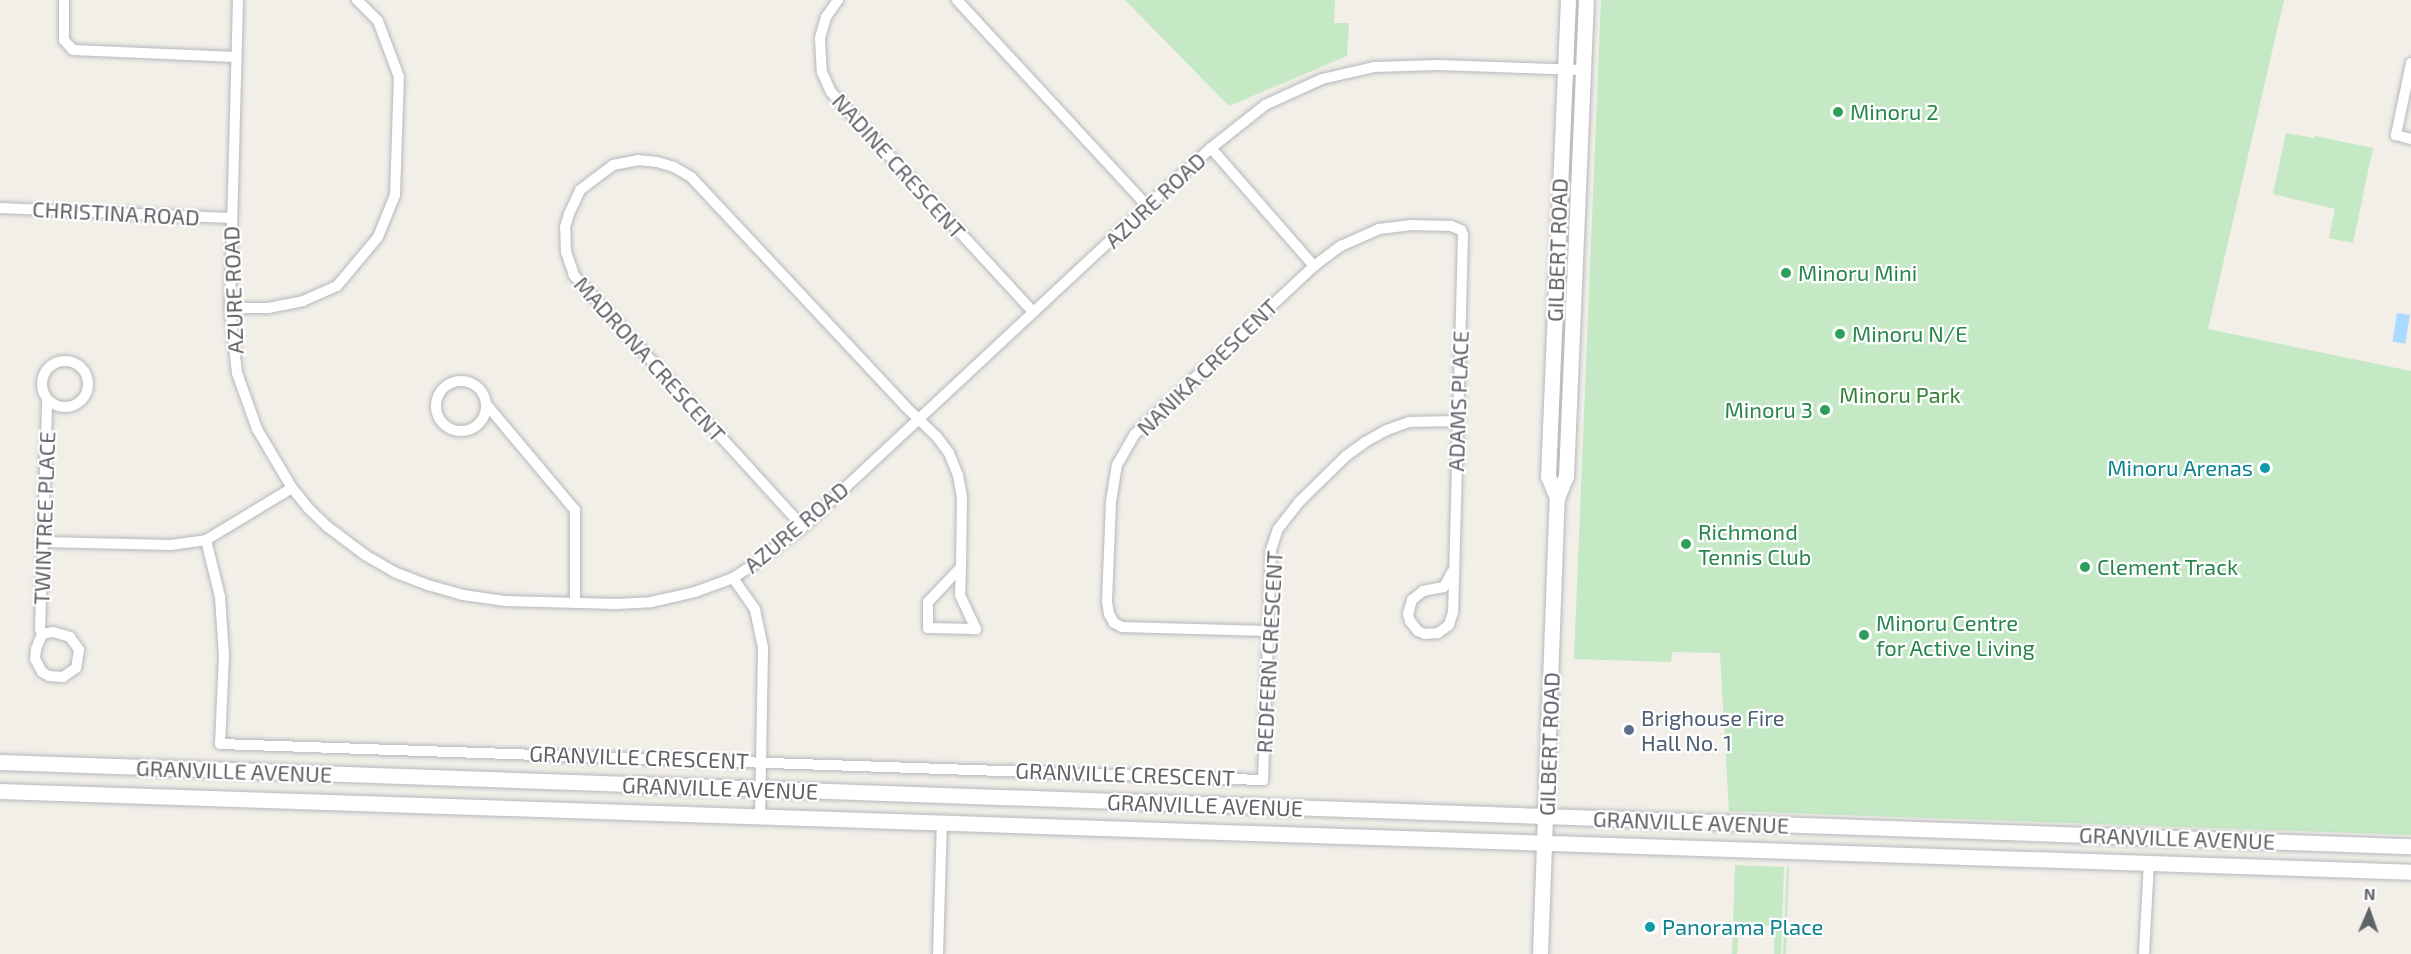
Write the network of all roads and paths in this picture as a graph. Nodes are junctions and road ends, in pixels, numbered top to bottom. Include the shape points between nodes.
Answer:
1 (64, 0) edge
2 (238, 0) edge
3 (357, 0) edge
4 (838, 0) edge
5 (957, 0) edge
6 (1568, 0) edge
7 (1586, 0) edge
8 (236, 57) junction
9 (2411, 63) edge
10 (1565, 69) junction
11 (1583, 70) junction
12 (2411, 139) edge
13 (1211, 148) junction
14 (1147, 206) junction
15 (0, 208) edge
16 (231, 218) junction
17 (1461, 230) joint
18 (1314, 266) junction
19 (230, 308) junction
20 (1033, 312) junction
21 (47, 401) junction
22 (486, 404) junction
23 (918, 419) junction
24 (1457, 421) junction
25 (292, 488) junction
26 (1557, 498) junction
27 (803, 527) junction
28 (206, 540) junction
29 (43, 542) junction
30 (961, 567) junction
31 (1452, 572) junction
32 (733, 578) junction
33 (575, 603) junction
34 (1268, 631) junction
35 (42, 634) junction
36 (760, 761) junction
37 (0, 762) edge
38 (1263, 780) joint
39 (759, 790) junction
40 (0, 791) edge
41 (760, 815) junction
42 (1546, 818) junction
43 (942, 823) junction
44 (1545, 844) junction
45 (2411, 846) edge
46 (2149, 863) junction
47 (2411, 872) edge
48 (938, 954) edge
49 (1540, 954) edge
50 (2144, 954) edge

1 - 8 street via 64,40 73,50
2 - 8 street, AZURE ROAD
3 - 19 street via 378,21 399,77 395,195 378,237 336,286 303,301 268,308
4 - 20 street, NADINE CRESCENT via 826,17 820,38 822,72 831,92
5 - 14 street
6 - 10 main road, GILBERT ROAD
7 - 11 main road, GILBERT ROAD
8 - 16 street, AZURE ROAD
9 - 12 street via 2396,135
10 - 11 street, AZURE ROAD
10 - 13 street, AZURE ROAD via 1437,65 1356,70 1322,79 1265,105
10 - 26 main road, GILBERT ROAD via 1548,476
11 - 26 main road, GILBERT ROAD via 1566,476
13 - 14 street, AZURE ROAD
13 - 18 street
14 - 20 street, AZURE ROAD
15 - 16 street, CHRISTINA ROAD
16 - 19 street, AZURE ROAD
17 - 18 street, NANIKA CRESCENT via 1451,226 1410,225 1379,229 1341,246
17 - 24 street, ADAMS PLACE via 1464,240
18 - 34 street, NANIKA CRESCENT via 1134,435 1117,465 1111,502 1107,601 1108,614 1114,622 1122,627
19 - 25 street, AZURE ROAD via 242,389 267,449
20 - 23 street, AZURE ROAD
21 - 21 street, TWINTREE PLACE via 62,408 84,398 88,381 81,367 67,361 51,365 42,380
21 - 29 street, TWINTREE PLACE
22 - 22 street via 481,390 462,380 445,385 435,408 450,429 467,430 481,420
22 - 33 street via 575,510
23 - 27 street, AZURE ROAD
23 - 27 street, MADRONA CRESCENT via 691,177 674,167 638,160 613,165 588,182 574,201 566,227 566,252 574,275
23 - 30 street, MADRONA CRESCENT via 943,443 958,475 962,497
24 - 31 street, ADAMS PLACE
24 - 34 street, REDFERN CRESCENT via 1409,422 1387,430 1346,456 1299,502 1278,529 1271,550
25 - 28 street
25 - 33 street, AZURE ROAD via 328,527 394,572 486,599
26 - 42 main road, GILBERT ROAD
27 - 32 street, AZURE ROAD
28 - 29 street via 171,545
28 - 36 street, GRANVILLE CRESCENT via 220,597 224,656 220,744
29 - 35 street, TWINTREE PLACE
30 - 30 street, MADRONA CRESCENT via 928,602 928,628 976,629 960,595
31 - 31 street, ADAMS PLACE via 1444,587 1422,591 1412,600 1410,621 1418,631 1438,633 1449,625 1453,612
32 - 33 street, AZURE ROAD via 651,602
32 - 36 street via 755,610 763,648
34 - 38 street, REDFERN CRESCENT
35 - 35 street, TWINTREE PLACE via 36,649 38,666 57,678 70,673 79,661 76,642 63,633
36 - 38 street, GRANVILLE CRESCENT
36 - 39 street
37 - 39 main road, GRANVILLE AVENUE
39 - 41 street
39 - 42 main road, GRANVILLE AVENUE
40 - 41 main road, GRANVILLE AVENUE
41 - 43 main road, GRANVILLE AVENUE
42 - 44 main road, GILBERT ROAD
42 - 45 main road, GRANVILLE AVENUE
43 - 44 main road, GRANVILLE AVENUE
43 - 48 street
44 - 46 main road, GRANVILLE AVENUE
44 - 49 main road, GILBERT ROAD
46 - 47 main road, GRANVILLE AVENUE
46 - 50 street

